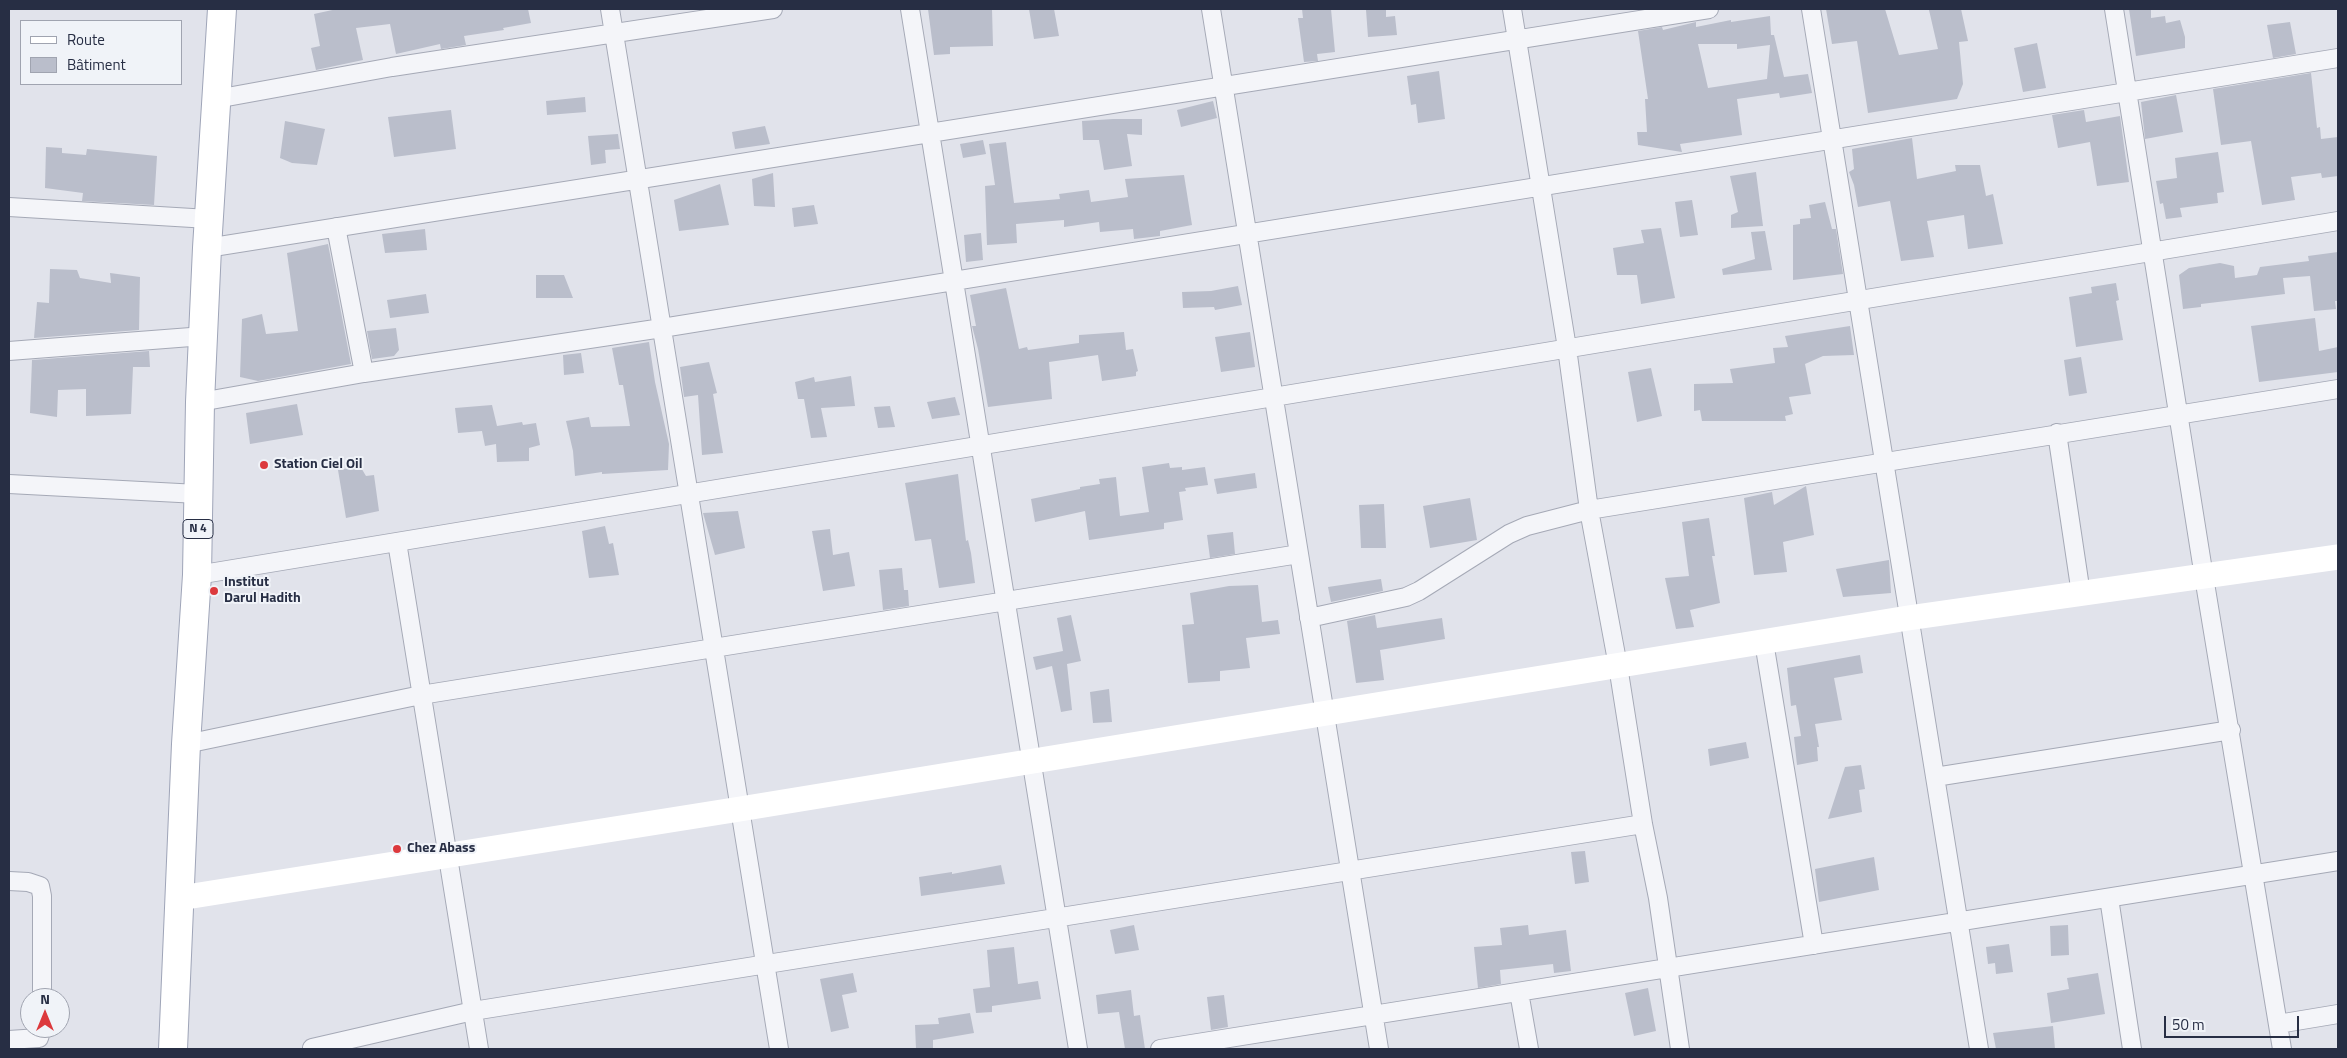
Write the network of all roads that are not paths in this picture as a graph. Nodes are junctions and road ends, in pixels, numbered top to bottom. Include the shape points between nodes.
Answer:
1 (222, 9) edge
2 (610, 9) edge
3 (774, 9) edge
4 (910, 9) edge
5 (1211, 9) edge
6 (1512, 9) edge
7 (1709, 9) edge
8 (1811, 9) edge
9 (2114, 9) edge
10 (614, 34) junction
11 (1516, 40) junction
12 (2338, 58) edge
13 (1223, 86) junction
14 (2128, 92) junction
15 (216, 99) junction
16 (930, 133) junction
17 (1832, 139) junction
18 (638, 180) junction
19 (1540, 186) junction
20 (9, 207) edge
21 (208, 219) junction
22 (2338, 221) edge
23 (336, 226) junction
24 (1247, 233) junction
25 (207, 248) junction
26 (2153, 251) junction
27 (954, 280) junction
28 (1858, 300) junction
29 (662, 328) junction
30 (204, 336) junction
31 (1566, 348) junction
32 (9, 351) edge
33 (364, 374) junction
34 (2338, 388) edge
35 (1274, 397) junction
36 (200, 402) junction
37 (2180, 414) junction
38 (2057, 433) junction
39 (980, 445) junction
40 (1884, 461) junction
41 (9, 484) edge
42 (198, 494) junction
43 (688, 494) junction
44 (1589, 510) junction
45 (397, 542) junction
46 (1299, 554) junction
47 (2338, 557) edge
48 (197, 575) junction
49 (2204, 576) junction
50 (2081, 594) junction
51 (1006, 601) junction
52 (1309, 618) junction
53 (1908, 618) junction
54 (1764, 642) junction
55 (714, 648) junction
56 (1618, 666) junction
57 (421, 694) junction
58 (1325, 714) junction
59 (2231, 730) junction
60 (186, 744) junction
61 (1032, 762) junction
62 (1935, 777) junction
63 (740, 810) junction
64 (1643, 824) junction
65 (447, 855) junction
66 (2338, 861) edge
67 (1350, 871) junction
68 (2254, 875) junction
69 (9, 881) edge
70 (180, 898) junction
71 (2109, 898) junction
72 (1056, 918) junction
73 (1958, 922) junction
74 (1814, 945) junction
75 (765, 964) junction
76 (1667, 968) junction
77 (42, 988) edge
78 (1519, 992) junction
79 (473, 1011) junction
80 (2338, 1014) edge
81 (1374, 1015) junction
82 (2278, 1024) junction
83 (39, 1038) edge
84 (9, 1040) edge
85 (312, 1048) dead end
86 (173, 1049) edge
87 (479, 1049) edge
88 (779, 1049) edge
89 (1078, 1049) edge
90 (1160, 1049) edge
91 (1379, 1049) edge
92 (1529, 1049) edge
93 (1680, 1049) edge
94 (1979, 1049) edge
95 (2132, 1049) edge
96 (2282, 1049) edge

1 - 15 main road, N 4
2 - 10 street
3 - 10 street
4 - 16 street
5 - 13 street
6 - 11 street
7 - 11 street
8 - 17 street
9 - 14 street
10 - 15 street via 392,67
10 - 18 street
11 - 13 street
11 - 19 street
12 - 14 street
13 - 16 street
13 - 24 street
14 - 17 street
14 - 26 street
15 - 21 main road, N 4
16 - 18 street
16 - 27 street
17 - 19 street
17 - 28 street
18 - 23 street
18 - 29 street
19 - 24 street
19 - 31 street
20 - 21 street
21 - 25 main road, N 4
22 - 26 street
23 - 25 street
23 - 33 street
24 - 27 street
24 - 35 street
25 - 30 main road, N 4
26 - 28 street
26 - 37 street
27 - 29 street
27 - 39 street
28 - 31 street
28 - 40 street
29 - 33 street
29 - 43 street
30 - 32 street
30 - 36 main road, N 4
31 - 35 street
31 - 44 street
33 - 36 street
34 - 37 street
35 - 39 street
35 - 46 street
36 - 42 main road, N 4
37 - 38 street
37 - 49 street
38 - 40 street
38 - 50 street
39 - 43 street
39 - 51 street
40 - 44 street
40 - 53 street
41 - 42 street
42 - 48 main road, N 4
43 - 45 street
43 - 55 street
44 - 52 street via 1509,534 1406,597
44 - 56 street
45 - 48 street
45 - 57 street
46 - 51 street
46 - 52 street
47 - 49 street
48 - 60 main road, N 4
49 - 50 street
49 - 59 street
50 - 53 street
51 - 55 street
51 - 61 street
52 - 58 street
53 - 54 street
53 - 62 street
54 - 56 street
54 - 74 street
55 - 57 street
55 - 63 street
56 - 58 street
56 - 64 street
57 - 60 street
57 - 65 street
58 - 61 street
58 - 67 street
59 - 62 street
59 - 68 street
60 - 70 main road, N 4
61 - 63 street
61 - 72 street
62 - 73 street
63 - 65 street
63 - 75 street
64 - 67 street
64 - 76 street via 1658,898
65 - 70 street
65 - 79 street
66 - 68 street
67 - 72 street
67 - 81 street
68 - 71 street
68 - 82 street
69 - 77 street via 40,886
70 - 86 main road, N 4
71 - 73 street
71 - 95 street
72 - 75 street
72 - 89 street
73 - 74 street
73 - 94 street
74 - 76 street
75 - 79 street
75 - 88 street
76 - 78 street
76 - 93 street
78 - 81 street
78 - 92 street
79 - 85 street
79 - 87 street
80 - 82 street
81 - 90 street
81 - 91 street
82 - 96 street
83 - 84 street

